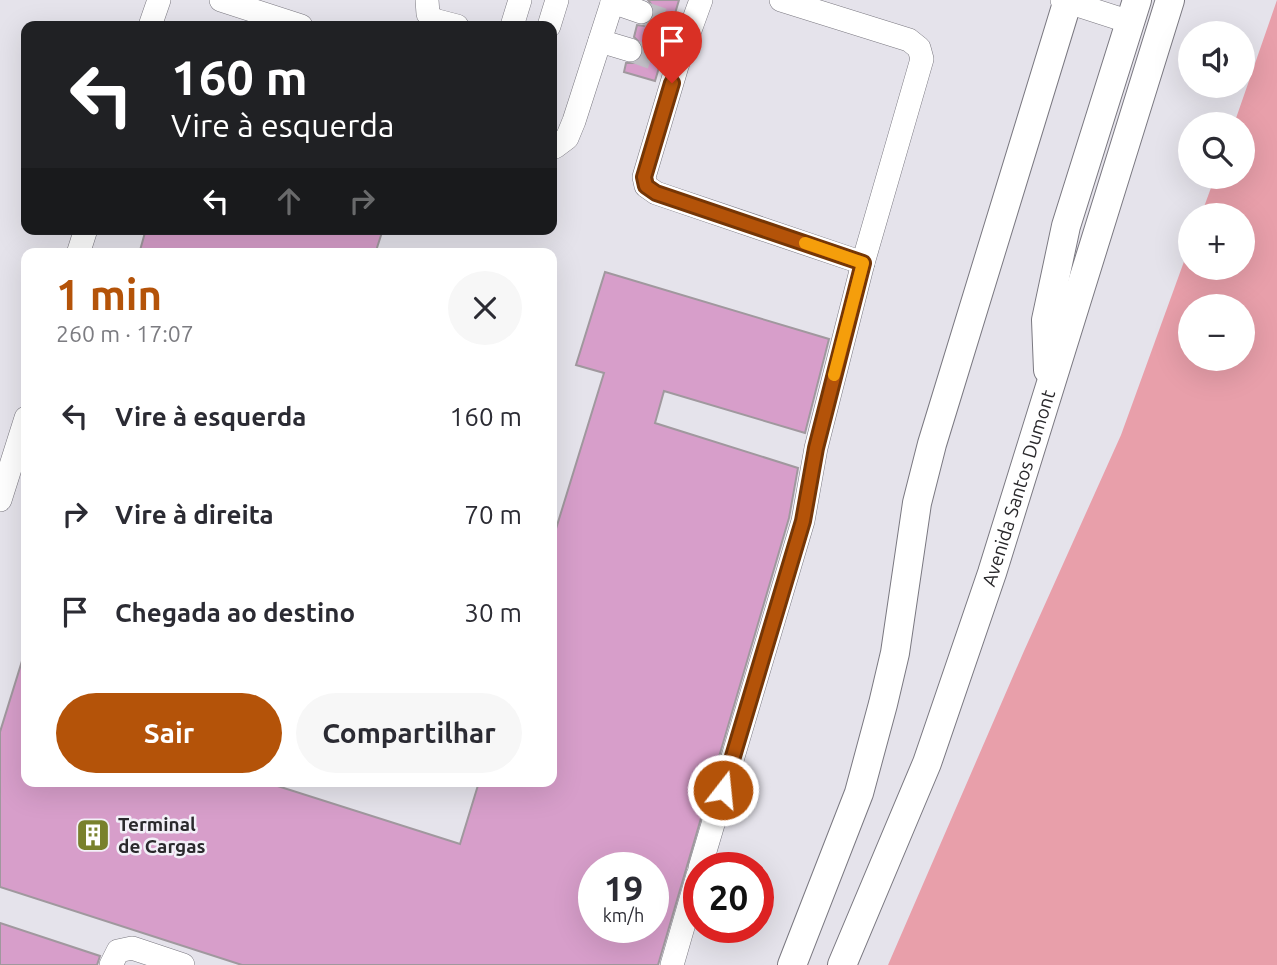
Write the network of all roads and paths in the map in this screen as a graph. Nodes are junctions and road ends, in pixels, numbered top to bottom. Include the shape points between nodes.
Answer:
1 (159, 0) edge
2 (221, 0) edge
3 (428, 0) edge
4 (519, 0) edge
5 (557, 0) edge
6 (701, 0) edge
7 (781, 0) edge
8 (1170, 0) edge
9 (613, 1) edge
10 (1066, 1) edge
11 (1133, 11) edge
12 (641, 12) tunnel mouth
13 (152, 21) edge
14 (286, 21) edge
15 (438, 21) edge
16 (513, 21) edge
17 (550, 21) edge
18 (600, 41) junction
19 (630, 50) tunnel mouth
20 (557, 146) edge
21 (863, 263) junction
22 (1049, 391) junction
23 (21, 434) edge
24 (0, 500) edge
25 (705, 852) edge
26 (683, 927) edge
27 (111, 965) edge
28 (183, 965) edge
29 (672, 965) edge
30 (792, 965) edge
31 (842, 965) edge

1 - 13 lane
2 - 14 lane
3 - 15 lane via 428,14
4 - 16 lane
5 - 17 lane
6 - 21 lane via 681,26 669,63 644,177 646,186
7 - 21 lane via 909,40 919,48 922,59
8 - 22 main road, Avenida Santos Dumont
9 - 12 lane
9 - 18 lane
10 - 11 lane
10 - 30 main road via 932,444 916,514 895,653 859,793
11 - 22 main road via 1054,277 1046,320
18 - 19 lane
18 - 20 lane via 575,121 567,138
21 - 25 lane via 816,448 803,521
22 - 31 main road, Avenida Santos Dumont via 927,763
23 - 24 lane
26 - 29 lane
27 - 28 lane via 118,951 132,948

